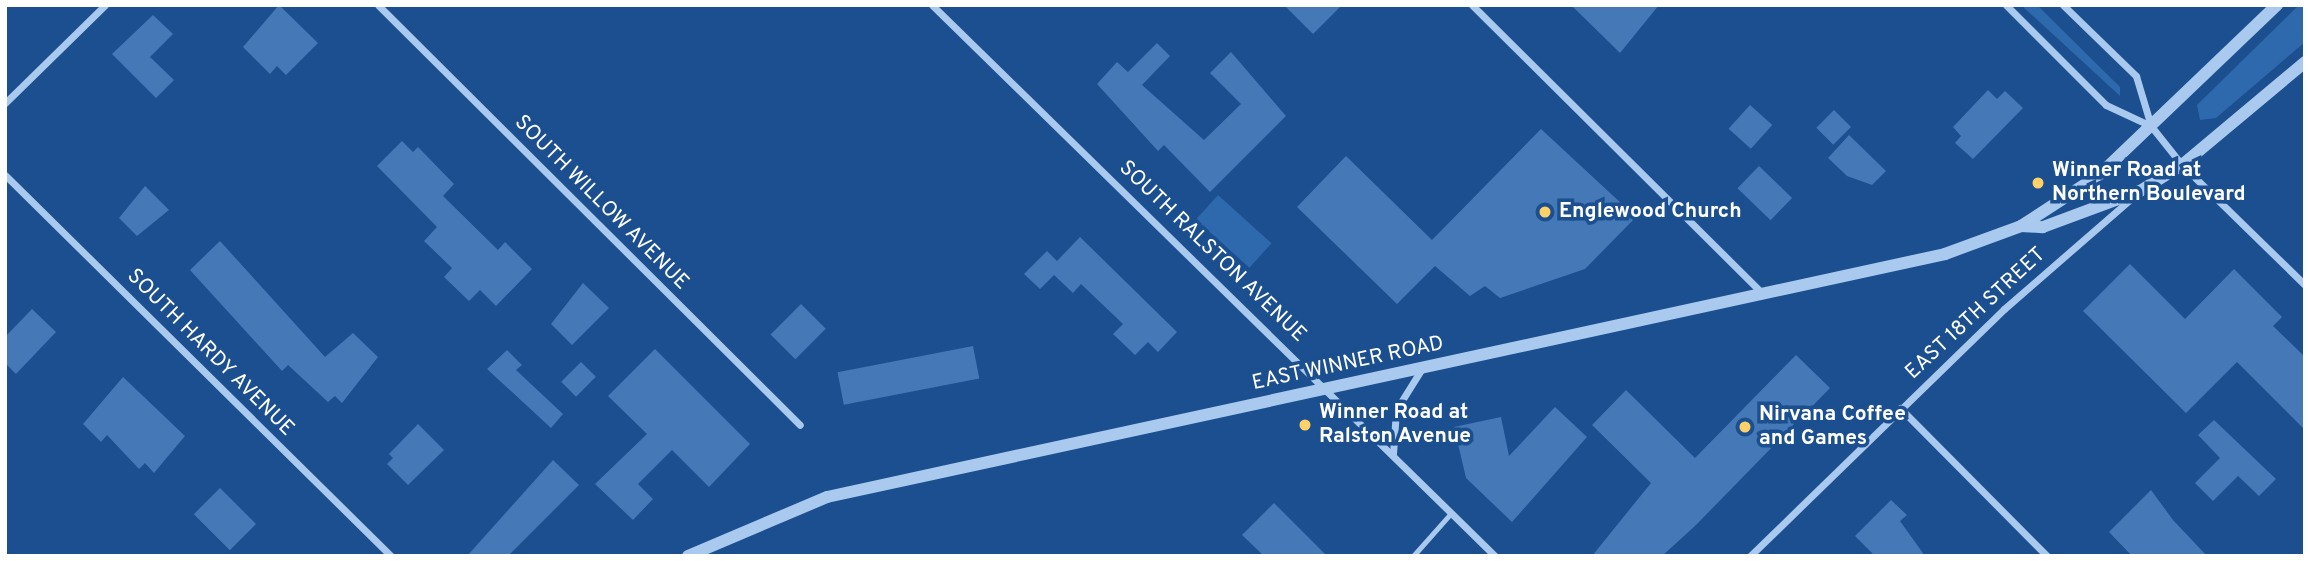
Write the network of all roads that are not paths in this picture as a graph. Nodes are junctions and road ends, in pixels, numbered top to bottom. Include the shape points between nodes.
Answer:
1 (105, 5) edge
2 (378, 5) edge
3 (932, 5) edge
4 (1472, 5) edge
5 (2006, 5) edge
6 (2063, 5) edge
7 (2277, 5) edge
8 (2305, 62) edge
9 (5, 103) edge
10 (2151, 126) junction
11 (2182, 165) junction
12 (5, 175) edge
13 (2140, 191) junction
14 (2021, 226) junction
15 (2305, 285) edge
16 (1762, 293) junction
17 (1424, 366) junction
18 (1326, 388) junction
19 (1900, 408) junction
20 (800, 425) dead end
21 (1393, 455) junction
22 (1451, 513) junction
23 (391, 556) edge
24 (688, 556) edge
25 (1413, 556) edge
26 (1494, 556) edge
27 (1751, 556) edge
28 (2048, 556) edge

1 - 9 street
2 - 20 street, SOUTH WILLOW AVENUE
3 - 18 street, SOUTH RALSTON AVENUE
4 - 16 street
5 - 10 street via 2106,105
6 - 10 street via 2136,76
7 - 10 street, EAST WINNER ROAD
8 - 11 street, EAST WINNER ROAD
10 - 11 street
10 - 14 street, EAST WINNER ROAD via 2098,176
11 - 13 street, EAST WINNER ROAD
11 - 15 street
12 - 23 street, SOUTH HARDY AVENUE
13 - 14 street, EAST WINNER ROAD via 2043,227
13 - 19 street, EAST 18TH STREET
14 - 16 street, EAST WINNER ROAD via 1945,254
16 - 17 street, EAST WINNER ROAD
17 - 18 street, EAST WINNER ROAD
17 - 21 street via 1396,410 1390,430
18 - 21 street, SOUTH RALSTON AVENUE
18 - 24 street, EAST WINNER ROAD via 827,497
19 - 27 street, EAST 18TH STREET
19 - 28 street
21 - 22 street, SOUTH RALSTON AVENUE
22 - 25 lane
22 - 26 street, SOUTH RALSTON AVENUE

